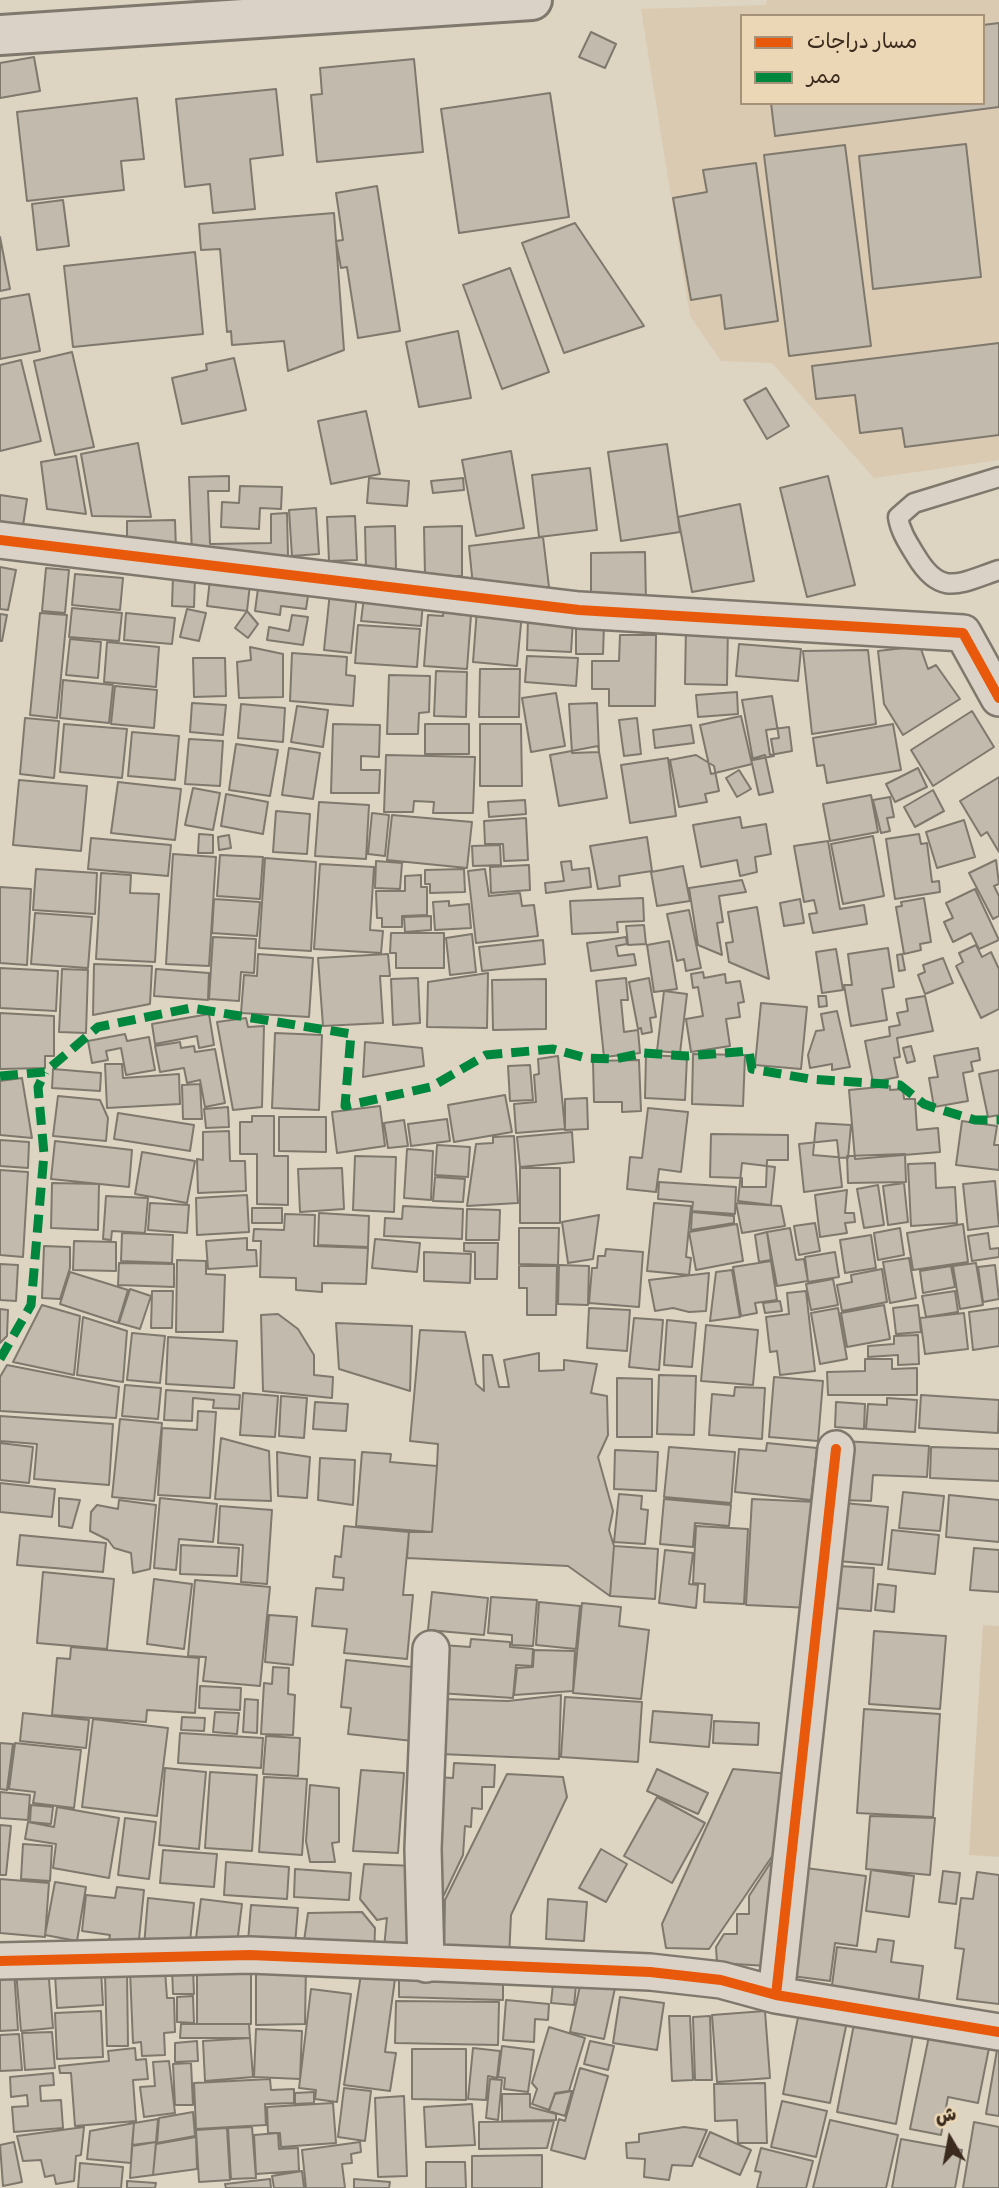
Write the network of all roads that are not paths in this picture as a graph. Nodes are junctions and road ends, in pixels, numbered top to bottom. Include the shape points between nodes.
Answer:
1 (532, 0) edge
2 (0, 35) edge
3 (999, 477) edge
4 (0, 540) edge
5 (999, 570) edge
6 (999, 698) edge
7 (836, 1449) dead end
8 (431, 1649) dead end
9 (0, 1961) edge
10 (426, 1964) junction
11 (776, 1995) junction
12 (999, 2032) edge

1 - 2 street
3 - 5 lane via 914,503 898,517 899,527 925,570 940,584 954,585
4 - 6 street via 579,610 963,634
7 - 11 street
8 - 10 street via 423,1849
9 - 10 street via 250,1955
10 - 11 street via 650,1972 721,1980
11 - 12 street

